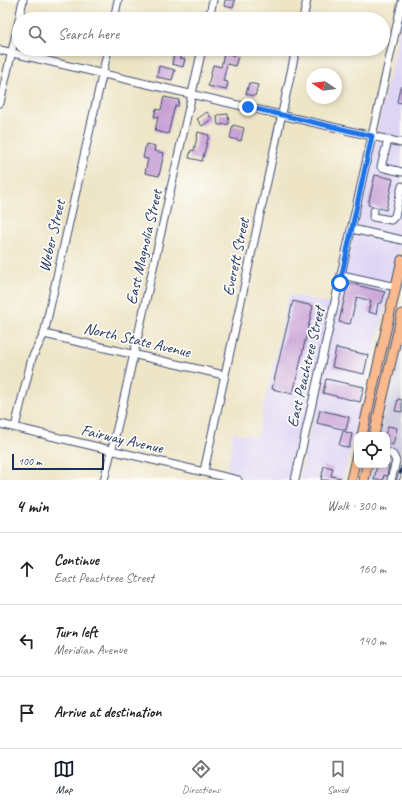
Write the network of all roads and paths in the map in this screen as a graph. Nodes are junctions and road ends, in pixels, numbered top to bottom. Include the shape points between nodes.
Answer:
1 (24, 0) edge
2 (118, 0) edge
3 (213, 0) edge
4 (307, 0) edge
5 (402, 2) edge
6 (21, 12) edge
7 (115, 12) edge
8 (210, 12) edge
9 (304, 12) edge
10 (0, 50) edge
11 (12, 53) joint
12 (25, 56) edge
13 (106, 56) edge
14 (200, 56) edge
15 (294, 56) edge
16 (390, 56) edge
17 (390, 56) edge
18 (102, 74) junction
19 (191, 94) junction
20 (0, 103) edge
21 (281, 115) junction
22 (372, 136) junction
23 (388, 140) junction
24 (402, 144) edge
25 (402, 172) edge
26 (402, 186) edge
27 (374, 212) dead end
28 (352, 229) junction
29 (402, 240) edge
30 (402, 260) edge
31 (342, 275) junction
32 (396, 287) junction
33 (402, 314) edge
34 (387, 327) junction
35 (398, 330) junction
36 (44, 334) junction
37 (134, 353) junction
38 (224, 375) junction
39 (0, 424) edge
40 (15, 427) junction
41 (363, 432) edge
42 (375, 432) edge
43 (111, 451) junction
44 (390, 454) edge
45 (354, 467) edge
46 (366, 468) edge
47 (204, 471) junction
48 (227, 479) edge
49 (104, 480) edge
50 (238, 480) edge
51 (295, 480) edge
52 (351, 480) edge
53 (364, 480) edge
54 (391, 480) edge

1 - 6 street
2 - 7 street
3 - 8 street
4 - 9 street
5 - 17 street, East Peachtree Street
10 - 11 street
11 - 20 street
12 - 18 street
13 - 18 street, Weber Street
14 - 19 street, East Magnolia Street
15 - 21 street, Everett Street
16 - 22 street, East Peachtree Street
18 - 19 street
18 - 36 street, Weber Street
19 - 21 street
19 - 37 street, East Magnolia Street
21 - 22 street
21 - 38 street, Everett Street
22 - 23 street
22 - 28 street, East Peachtree Street
23 - 24 street
23 - 25 street via 381,167
26 - 27 street via 395,216 391,220 373,217
28 - 29 street
28 - 31 street, East Peachtree Street
30 - 32 main road
31 - 32 street
31 - 51 street, East Peachtree Street
32 - 34 main road
33 - 35 main road
34 - 35 main road
34 - 41 main road
35 - 42 main road
36 - 37 street, North State Avenue
36 - 40 street, Weber Street via 32,358
37 - 38 street, North State Avenue
37 - 43 street, East Magnolia Street
38 - 47 street, Everett Street
39 - 40 street, Fairway Avenue
40 - 43 street, Fairway Avenue
43 - 47 street, Fairway Avenue
43 - 49 street, East Magnolia Street
44 - 54 street via 396,461
45 - 52 main road
46 - 53 main road
47 - 48 street, Fairway Avenue
48 - 50 street, Fairway Avenue

